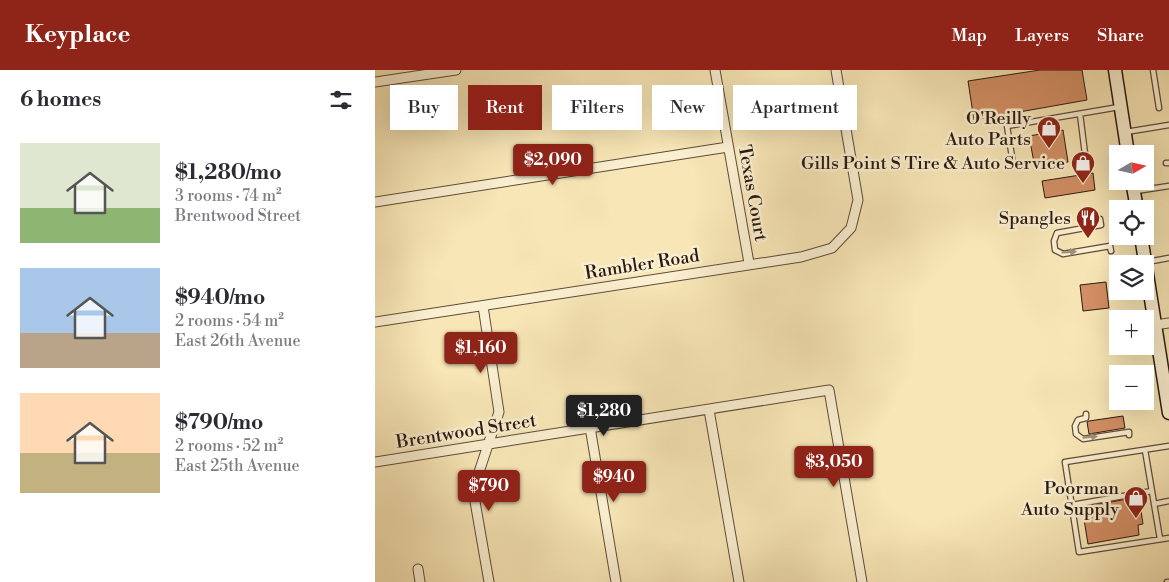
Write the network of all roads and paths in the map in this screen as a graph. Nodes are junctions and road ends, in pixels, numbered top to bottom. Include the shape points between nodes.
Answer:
1 (456, 70) edge
2 (715, 70) edge
3 (836, 70) edge
4 (1115, 70) edge
5 (1153, 70) edge
6 (375, 82) edge
7 (1121, 107) junction
8 (1159, 108) dead end
9 (1080, 114) junction
10 (1169, 125) edge
11 (1125, 132) junction
12 (1127, 145) edge
13 (728, 147) junction
14 (1085, 154) dead end
15 (1013, 163) dead end
16 (1154, 186) edge
17 (1169, 186) edge
18 (375, 202) edge
19 (1100, 218) dead end
20 (1111, 251) dead end
21 (1169, 258) edge
22 (1154, 260) edge
23 (749, 263) junction
24 (1151, 300) edge
25 (483, 306) junction
26 (375, 322) edge
27 (1169, 323) edge
28 (1155, 325) junction
29 (709, 410) junction
30 (1169, 413) edge
31 (1086, 414) dead end
32 (590, 428) junction
33 (1129, 435) dead end
34 (490, 443) junction
35 (1169, 446) edge
36 (1145, 450) junction
37 (375, 462) edge
38 (1152, 491) junction
39 (1169, 501) edge
40 (1154, 504) junction
41 (1071, 505) junction
42 (1169, 538) edge
43 (1160, 539) junction
44 (418, 569) dead end
45 (421, 582) edge
46 (489, 582) edge
47 (616, 582) edge
48 (739, 582) edge
49 (862, 582) edge

1 - 6 street
2 - 13 street, Texas Court
3 - 23 street, Rambler Road via 858,200 851,228 832,248 801,257
4 - 7 main road
5 - 8 lane
7 - 9 lane
7 - 11 main road
9 - 14 lane
9 - 15 lane via 1007,126
10 - 11 lane
11 - 12 main road
13 - 18 street
13 - 23 street, Texas Court
16 - 17 lane
19 -> 20 lane via 1101,225 1057,233 1055,250 1063,254 1110,246
21 - 22 lane
23 - 25 street, Rambler Road
24 - 28 main road
25 - 26 street, Rambler Road
25 - 34 street via 499,412
27 - 28 street
28 - 30 main road
29 - 32 street, Brentwood Street
29 - 48 street
29 - 49 street, Brentwood Street via 829,390
31 -> 33 lane via 1086,418 1078,420 1075,426 1076,434 1083,438 1129,432
32 - 34 street, Brentwood Street
32 - 47 street
34 - 37 street, Brentwood Street
34 - 46 street via 473,490
35 - 36 lane
36 - 38 lane
36 - 41 lane via 1065,462
38 - 40 lane
38 - 41 lane
39 - 40 lane
40 - 43 lane
41 - 43 lane via 1079,552
42 - 43 lane
44 - 45 street

